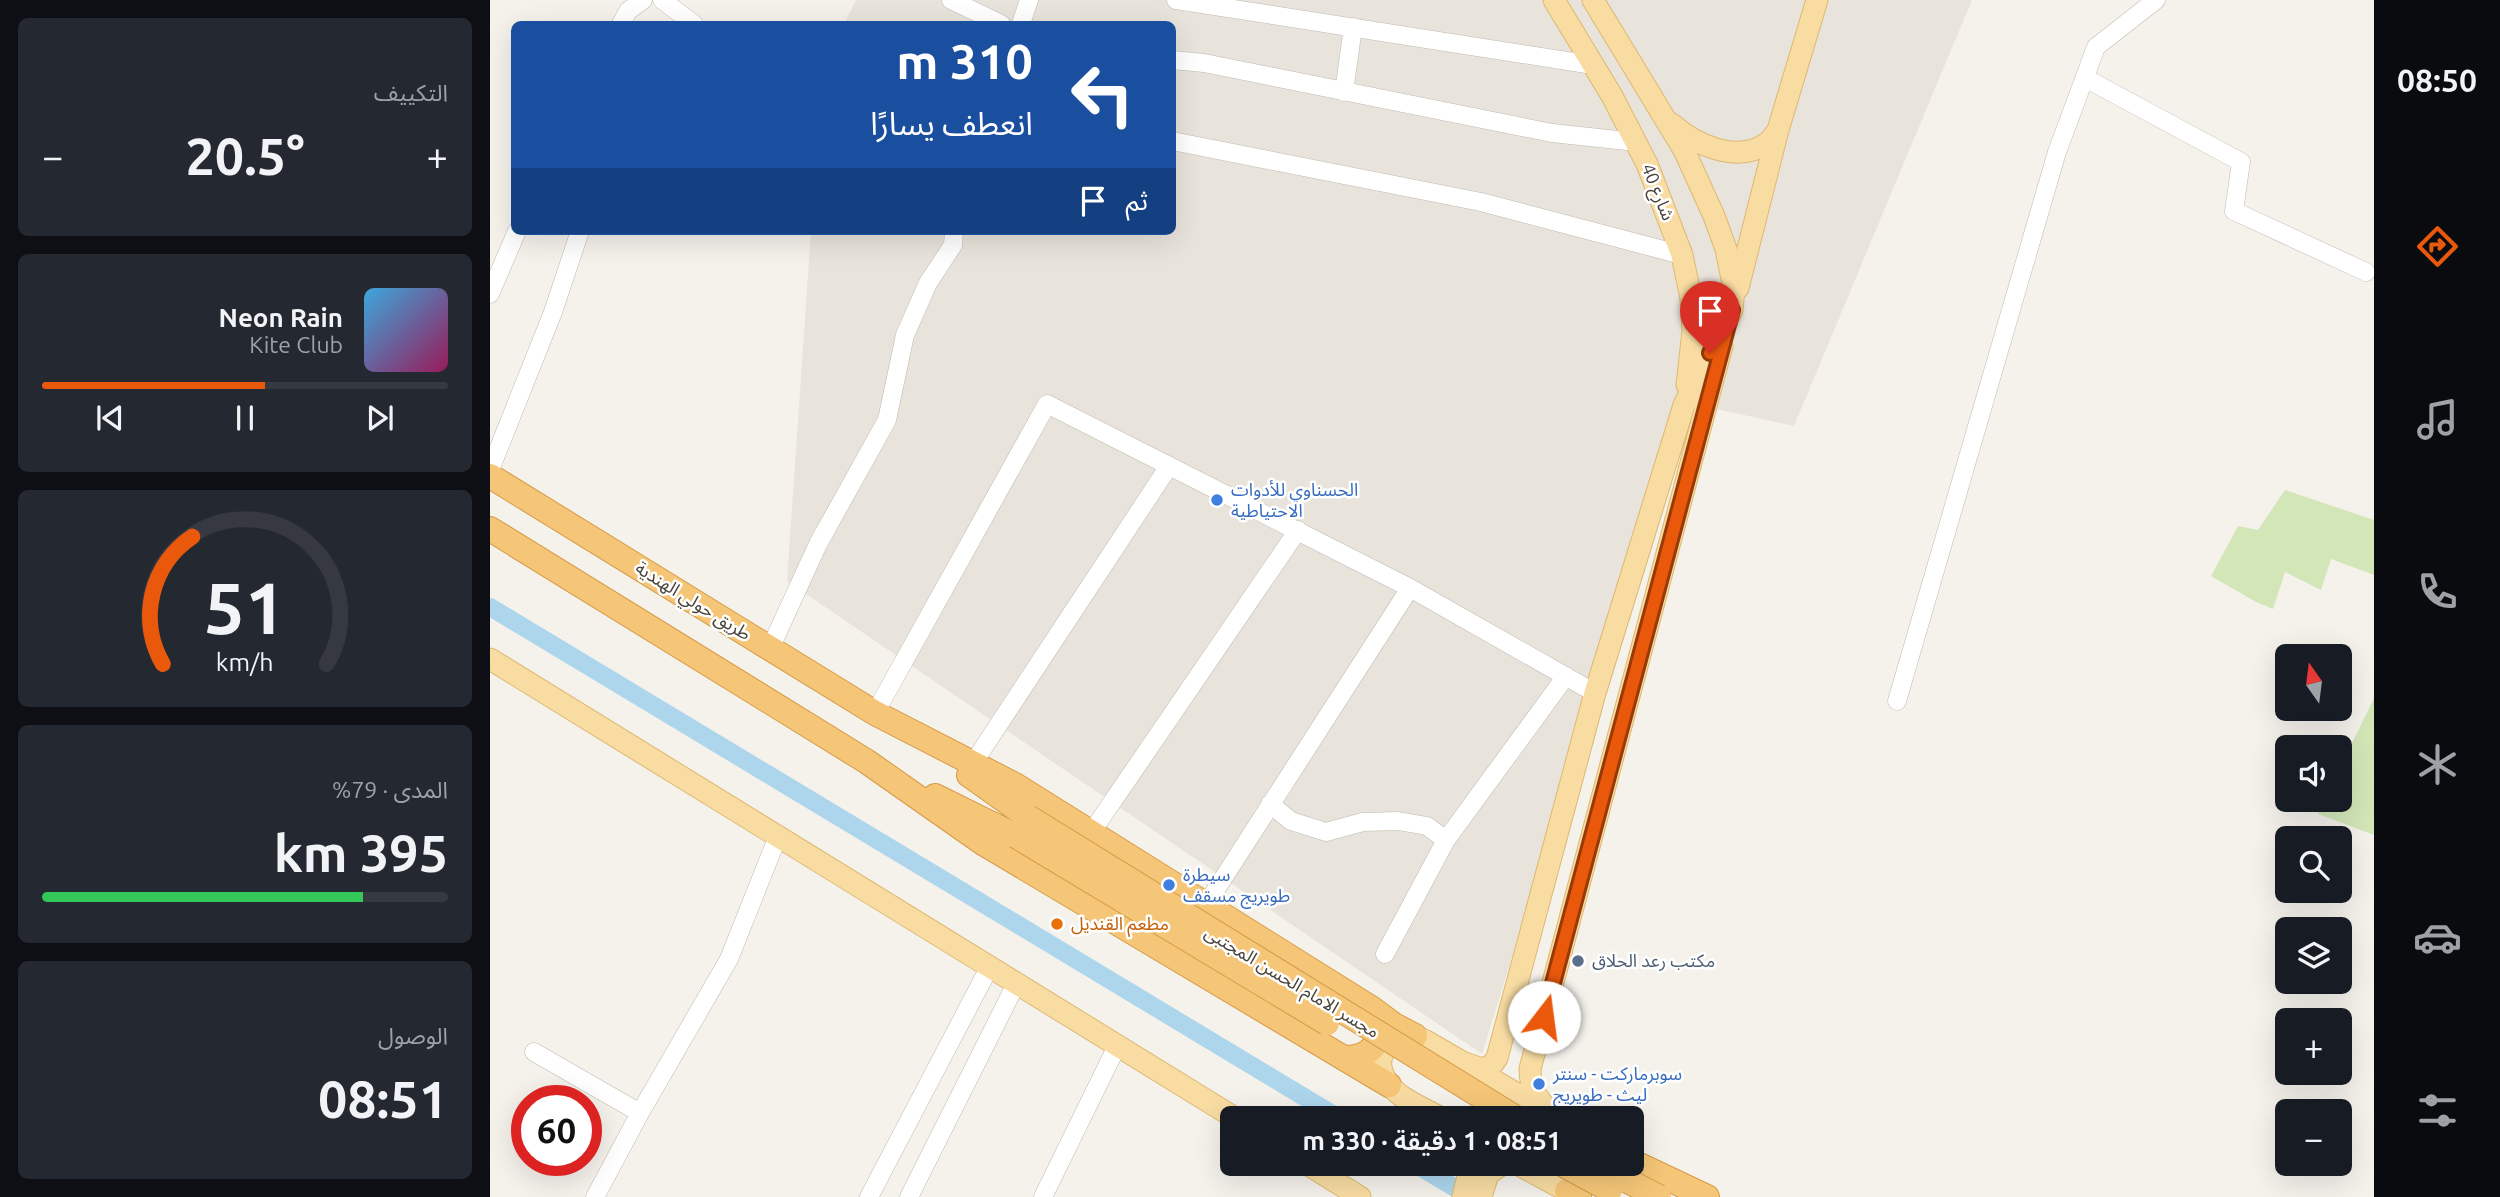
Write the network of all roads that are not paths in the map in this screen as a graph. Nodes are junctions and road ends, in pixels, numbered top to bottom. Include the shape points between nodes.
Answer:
1 (643, 0) edge
2 (662, 0) edge
3 (951, 0) edge
4 (1029, 0) edge
5 (1176, 0) edge
6 (1554, 0) edge
7 (1593, 0) edge
8 (1817, 0) edge
9 (2156, 0) edge
10 (623, 21) edge
11 (690, 21) edge
12 (995, 21) edge
13 (1022, 21) edge
14 (1353, 27) junction
15 (1176, 60) edge
16 (1593, 65) junction
17 (2085, 78) junction
18 (1344, 92) junction
19 (1665, 118) junction
20 (1778, 130) junction
21 (1176, 142) edge
22 (1636, 142) junction
23 (515, 235) edge
24 (579, 235) edge
25 (954, 235) edge
26 (1682, 255) junction
27 (2366, 272) dead end
28 (490, 294) edge
29 (1732, 310) junction
30 (1684, 405) junction
31 (1169, 466) junction
32 (490, 470) edge
33 (490, 477) edge
34 (490, 529) edge
35 (1298, 530) junction
36 (1410, 588) junction
37 (770, 649) junction
38 (490, 659) edge
39 (1566, 676) junction
40 (1595, 692) junction
41 (1897, 701) dead end
42 (875, 713) junction
43 (897, 726) junction
44 (866, 761) junction
45 (972, 765) junction
46 (1270, 804) junction
47 (1022, 827) junction
48 (1091, 833) junction
49 (778, 836) junction
50 (1446, 840) junction
51 (1206, 905) junction
52 (1385, 954) dead end
53 (990, 966) junction
54 (1017, 982) junction
55 (1371, 1008) junction
56 (1416, 1036) junction
57 (1118, 1044) junction
58 (534, 1052) dead end
59 (1344, 1058) junction
60 (1465, 1063) junction
61 (1389, 1085) junction
62 (1422, 1106) edge
63 (1466, 1106) edge
64 (1496, 1106) edge
65 (1538, 1106) edge
66 (1545, 1106) edge
67 (1220, 1109) edge
68 (640, 1114) junction
69 (1644, 1167) edge
70 (1326, 1176) edge
71 (1487, 1176) edge
72 (1493, 1176) edge
73 (1525, 1176) edge
74 (1584, 1176) edge
75 (1600, 1176) edge
76 (1609, 1176) edge
77 (1618, 1176) edge
78 (1573, 1194) edge
79 (596, 1197) edge
80 (869, 1197) edge
81 (909, 1197) edge
82 (1043, 1197) edge
83 (1360, 1197) edge
84 (1463, 1197) edge
85 (1481, 1197) edge
86 (1602, 1197) edge
87 (1623, 1197) edge
88 (1659, 1197) edge
89 (1707, 1197) edge

1 - 10 street
2 - 11 street
3 - 12 street
4 - 13 street
5 - 14 street
6 - 16 main road, شارع 40
7 - 19 main road
8 - 20 main road
9 - 17 street via 2096,47
14 - 16 street
14 - 18 street
15 - 18 street
16 - 22 main road, شارع 40
17 - 27 street via 2241,162 2234,211
17 - 41 street via 2057,152
18 - 22 street via 1552,133
19 - 20 main road via 1693,141 1732,151 1767,143
19 - 29 main road via 1684,150 1726,249 1734,289
20 - 29 main road
21 - 26 street via 1481,202
22 - 26 main road, شارع 40
23 - 28 street
24 - 32 street
25 - 37 street via 953,245 928,283 905,335 887,420 818,544
26 - 30 main road, شارع 40 via 1692,298 1693,331
29 - 30 main road
29 - 66 main road via 1530,1069 1532,1091
30 - 40 main road
31 - 35 street
31 - 42 street via 1047,404
31 - 45 street
33 - 37 highway, طريق حولي الهندية
34 - 44 highway
35 - 36 street
35 - 48 street
36 - 39 street
36 - 46 street
37 - 42 highway, طريق حولي الهندية
38 - 49 main road
39 - 40 street
39 - 50 street
40 - 60 main road via 1497,1058 1482,1069
42 - 43 highway, طريق حولي الهندية
43 - 45 highway
43 - 47 highway, مجسر الامام الحسن المجتبى
44 - 47 highway, مجسر الامام الحسن المجتبى
44 - 59 highway via 983,843
45 - 48 highway
46 - 50 street via 1291,821 1326,832 1363,822 1398,821 1427,826
46 - 51 street
47 - 63 highway, مجسر الامام الحسن المجتبى, bridge
47 - 64 highway, مجسر الامام الحسن المجتبى, bridge
48 - 51 highway
49 - 53 main road
49 - 68 street via 729,959
50 - 52 street
51 - 55 highway
53 - 54 main road
53 - 80 street
54 - 57 main road
54 - 81 street
55 - 56 highway
55 - 59 highway via 1380,1027 1378,1040 1365,1055
56 - 60 main road
56 - 61 main road via 1400,1038 1386,1050 1382,1068
57 - 67 main road
57 - 82 street
58 - 68 street
59 - 61 highway
60 - 65 main road
61 - 62 main road
68 - 79 street
69 - 89 highway
70 - 83 main road
71 - 84 main road
72 - 85 main road
73 - 78 main road
74 - 87 highway, bridge
75 - 78 main road via 1594,1185
76 - 86 highway
77 - 88 highway, bridge

